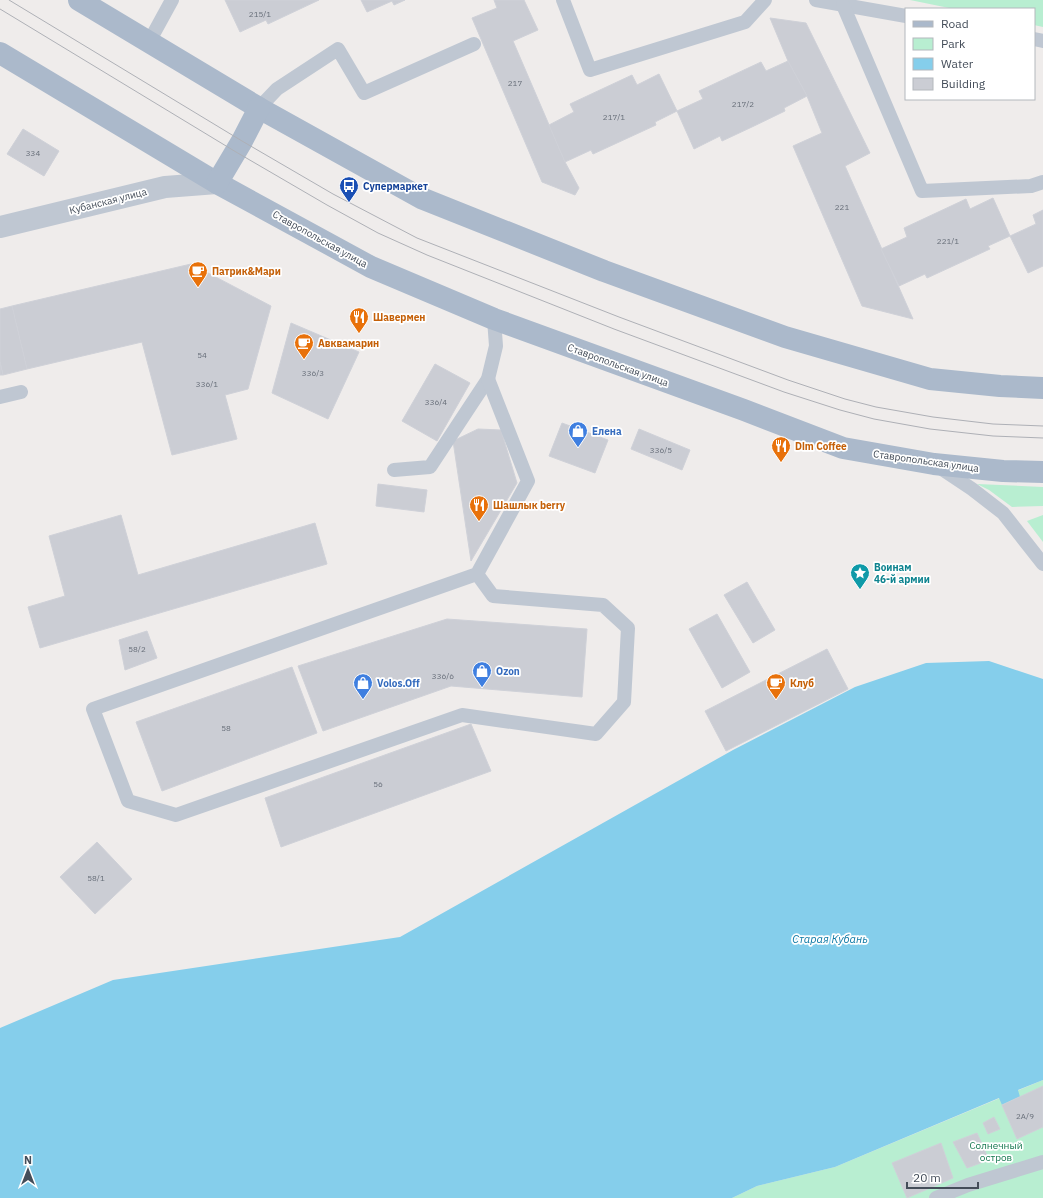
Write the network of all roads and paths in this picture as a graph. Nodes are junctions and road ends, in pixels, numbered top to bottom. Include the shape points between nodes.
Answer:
1 (79, 0) edge
2 (172, 0) edge
3 (563, 0) edge
4 (765, 0) edge
5 (816, 0) edge
6 (843, 5) junction
7 (905, 16) edge
8 (149, 42) junction
9 (474, 44) dead end
10 (0, 54) edge
11 (259, 108) junction
12 (1043, 182) edge
13 (217, 183) junction
14 (0, 227) edge
15 (494, 319) junction
16 (488, 379) junction
17 (1043, 388) edge
18 (21, 392) dead end
19 (0, 397) edge
20 (934, 464) junction
21 (394, 470) dead end
22 (1043, 472) edge
23 (1043, 564) edge
24 (477, 574) junction
25 (1043, 1162) edge
26 (936, 1198) edge

1 - 8 main road
2 - 8 lane
3 - 4 lane via 590,70 745,22
5 - 6 lane
6 - 7 lane
6 - 12 lane via 922,191 1031,186
8 - 11 main road
9 - 11 lane via 364,93 338,49 277,89
10 - 13 main road, Ставропольская улица
11 - 13 main road
11 - 17 main road via 422,198 604,271 785,337 930,378
13 - 14 street, Кубанская улица via 166,187
13 - 15 main road, Ставропольская улица via 371,267
15 - 16 lane via 496,346
15 - 20 main road, Ставропольская улица via 843,448
16 - 21 lane via 430,467
16 - 24 lane via 528,482
18 - 19 lane
20 - 22 main road, Ставропольская улица
20 - 23 lane via 1003,513
24 - 24 lane via 93,709 128,801 176,815 462,715 596,734 624,702 628,628 603,604 493,596
25 - 26 lane via 968,1185

